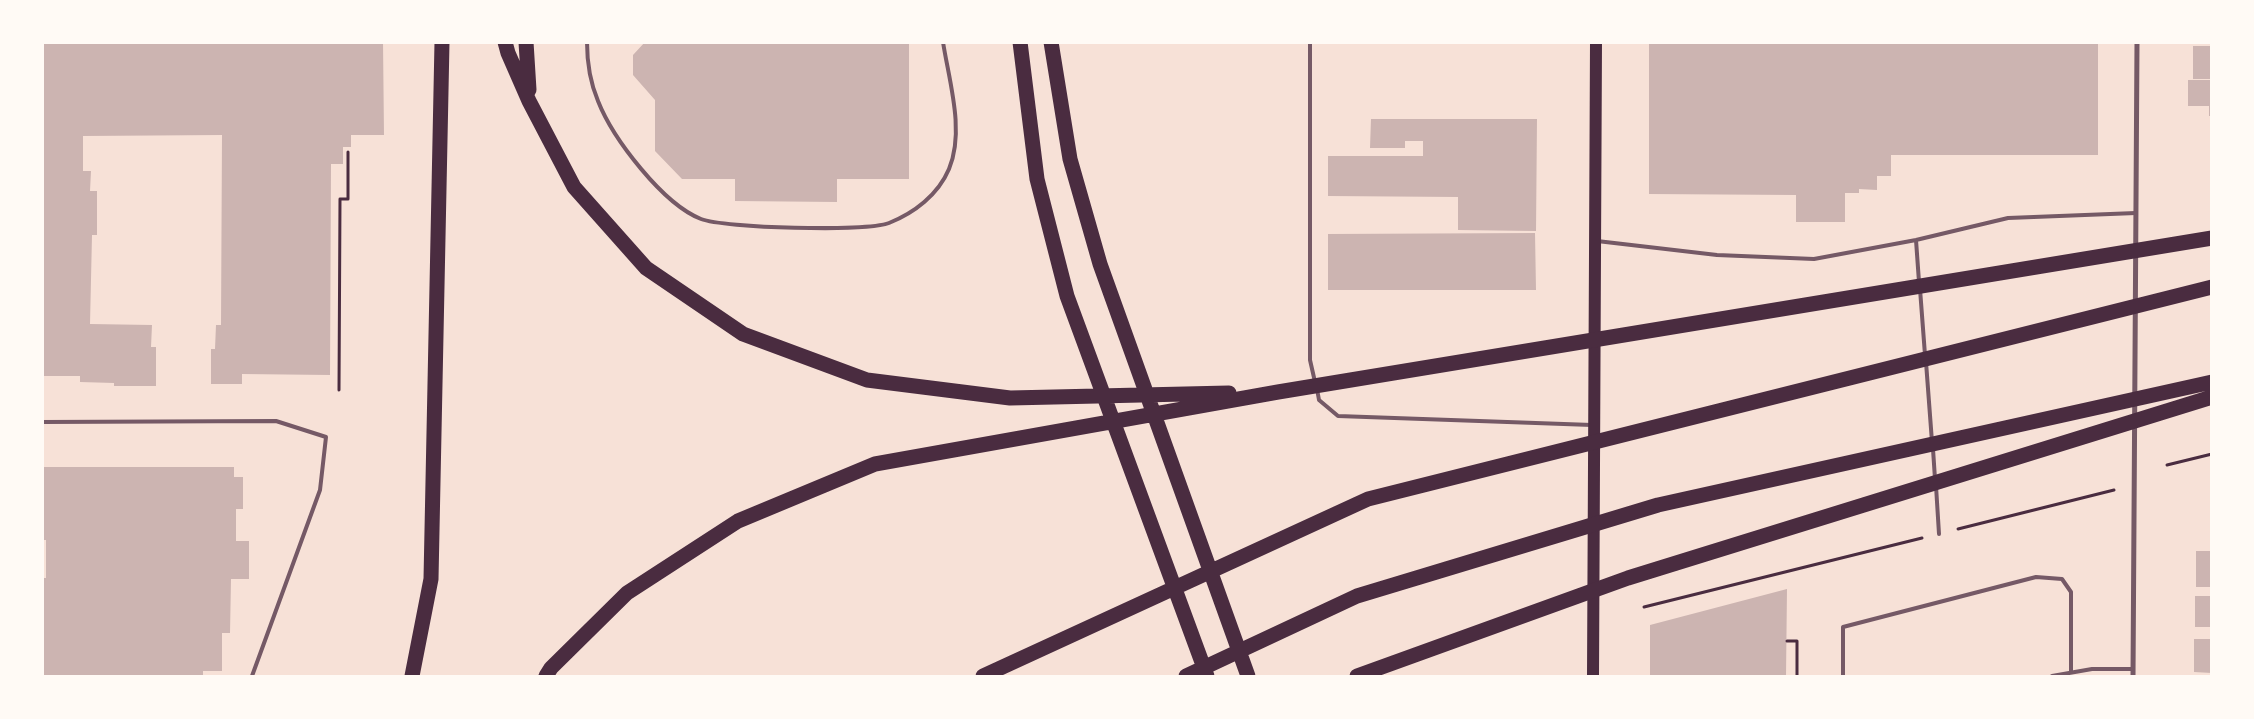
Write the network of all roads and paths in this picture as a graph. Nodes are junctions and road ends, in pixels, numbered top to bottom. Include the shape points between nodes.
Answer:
1 (442, 42) edge
2 (505, 42) edge
3 (526, 42) edge
4 (587, 42) edge
5 (943, 42) edge
6 (1020, 42) edge
7 (1310, 42) edge
8 (1596, 42) edge
9 (2137, 42) edge
10 (1053, 46) edge
11 (529, 101) junction
12 (348, 152) dead end
13 (2136, 213) junction
14 (2212, 238) edge
15 (1916, 240) junction
16 (1595, 241) junction
17 (2212, 287) edge
18 (2212, 382) edge
19 (339, 390) dead end
20 (1278, 392) junction
21 (2212, 397) edge
22 (42, 422) edge
23 (1594, 425) junction
24 (2212, 454) edge
25 (2167, 465) dead end
26 (2134, 485) junction
27 (1939, 534) junction
28 (1644, 607) dead end
29 (1787, 641) dead end
30 (2133, 669) junction
31 (2071, 672) junction
32 (252, 676) edge
33 (412, 676) edge
34 (546, 676) edge
35 (983, 676) edge
36 (1186, 676) edge
37 (1207, 676) edge
38 (1248, 676) edge
39 (1357, 676) edge
40 (1594, 676) edge
41 (1798, 676) edge
42 (1842, 676) edge
43 (2052, 676) edge
44 (2133, 676) edge

1 - 33 highway via 431,579
2 - 11 highway
3 - 11 highway
4 - 5 lane via 587,66 598,102 618,137 650,180 676,206 701,219 730,226 857,227 887,224 912,212 936,192 950,169 956,141
6 - 37 highway via 1037,179 1067,296
7 - 23 lane via 1310,360 1319,400 1338,416
8 - 16 main road
9 - 13 street
10 - 38 highway via 1070,159 1100,264
11 - 20 highway via 574,187 646,268 743,334 867,380 1010,398
12 - 19 path via 348,199 340,199
13 - 15 lane via 2008,218
13 - 26 street
14 - 20 highway
15 - 16 lane via 1814,259 1717,255
15 - 27 lane
16 - 23 main road
17 - 35 highway via 1368,499
18 - 36 highway via 1658,504 1357,596
20 - 34 highway via 875,464 738,520 626,593
21 - 39 highway via 1628,578
22 - 32 lane via 276,421 326,437 320,490
23 - 40 main road
24 - 25 path
26 - 27 path
26 - 30 street
27 - 28 path
29 - 41 path via 1798,641
30 - 31 lane
30 - 44 street
31 - 42 lane via 2071,592 2062,579 2036,577 1843,627
31 - 43 lane

